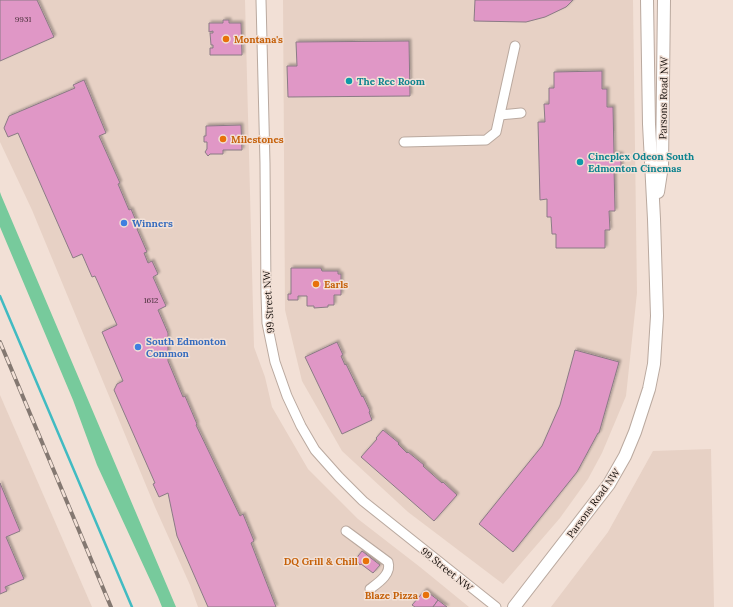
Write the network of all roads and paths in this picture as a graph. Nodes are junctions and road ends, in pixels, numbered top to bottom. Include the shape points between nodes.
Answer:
1 (261, 0) edge
2 (647, 0) edge
3 (664, 0) edge
4 (516, 46) dead end
5 (521, 113) dead end
6 (500, 115) junction
7 (404, 142) dead end
8 (654, 219) junction
9 (346, 531) dead end
10 (370, 589) dead end
11 (496, 607) edge
12 (514, 607) edge

1 - 11 street, 99 Street NW via 267,323 275,362 287,396 315,450 339,477 363,501
2 - 8 main road, Parsons Road NW
3 - 8 main road, Parsons Road NW via 662,166
4 - 6 street
5 - 6 street
6 - 7 street via 496,132 486,140
8 - 12 main road, Parsons Road NW via 657,316 654,364 635,432 609,484
9 - 10 street via 388,562 386,575

